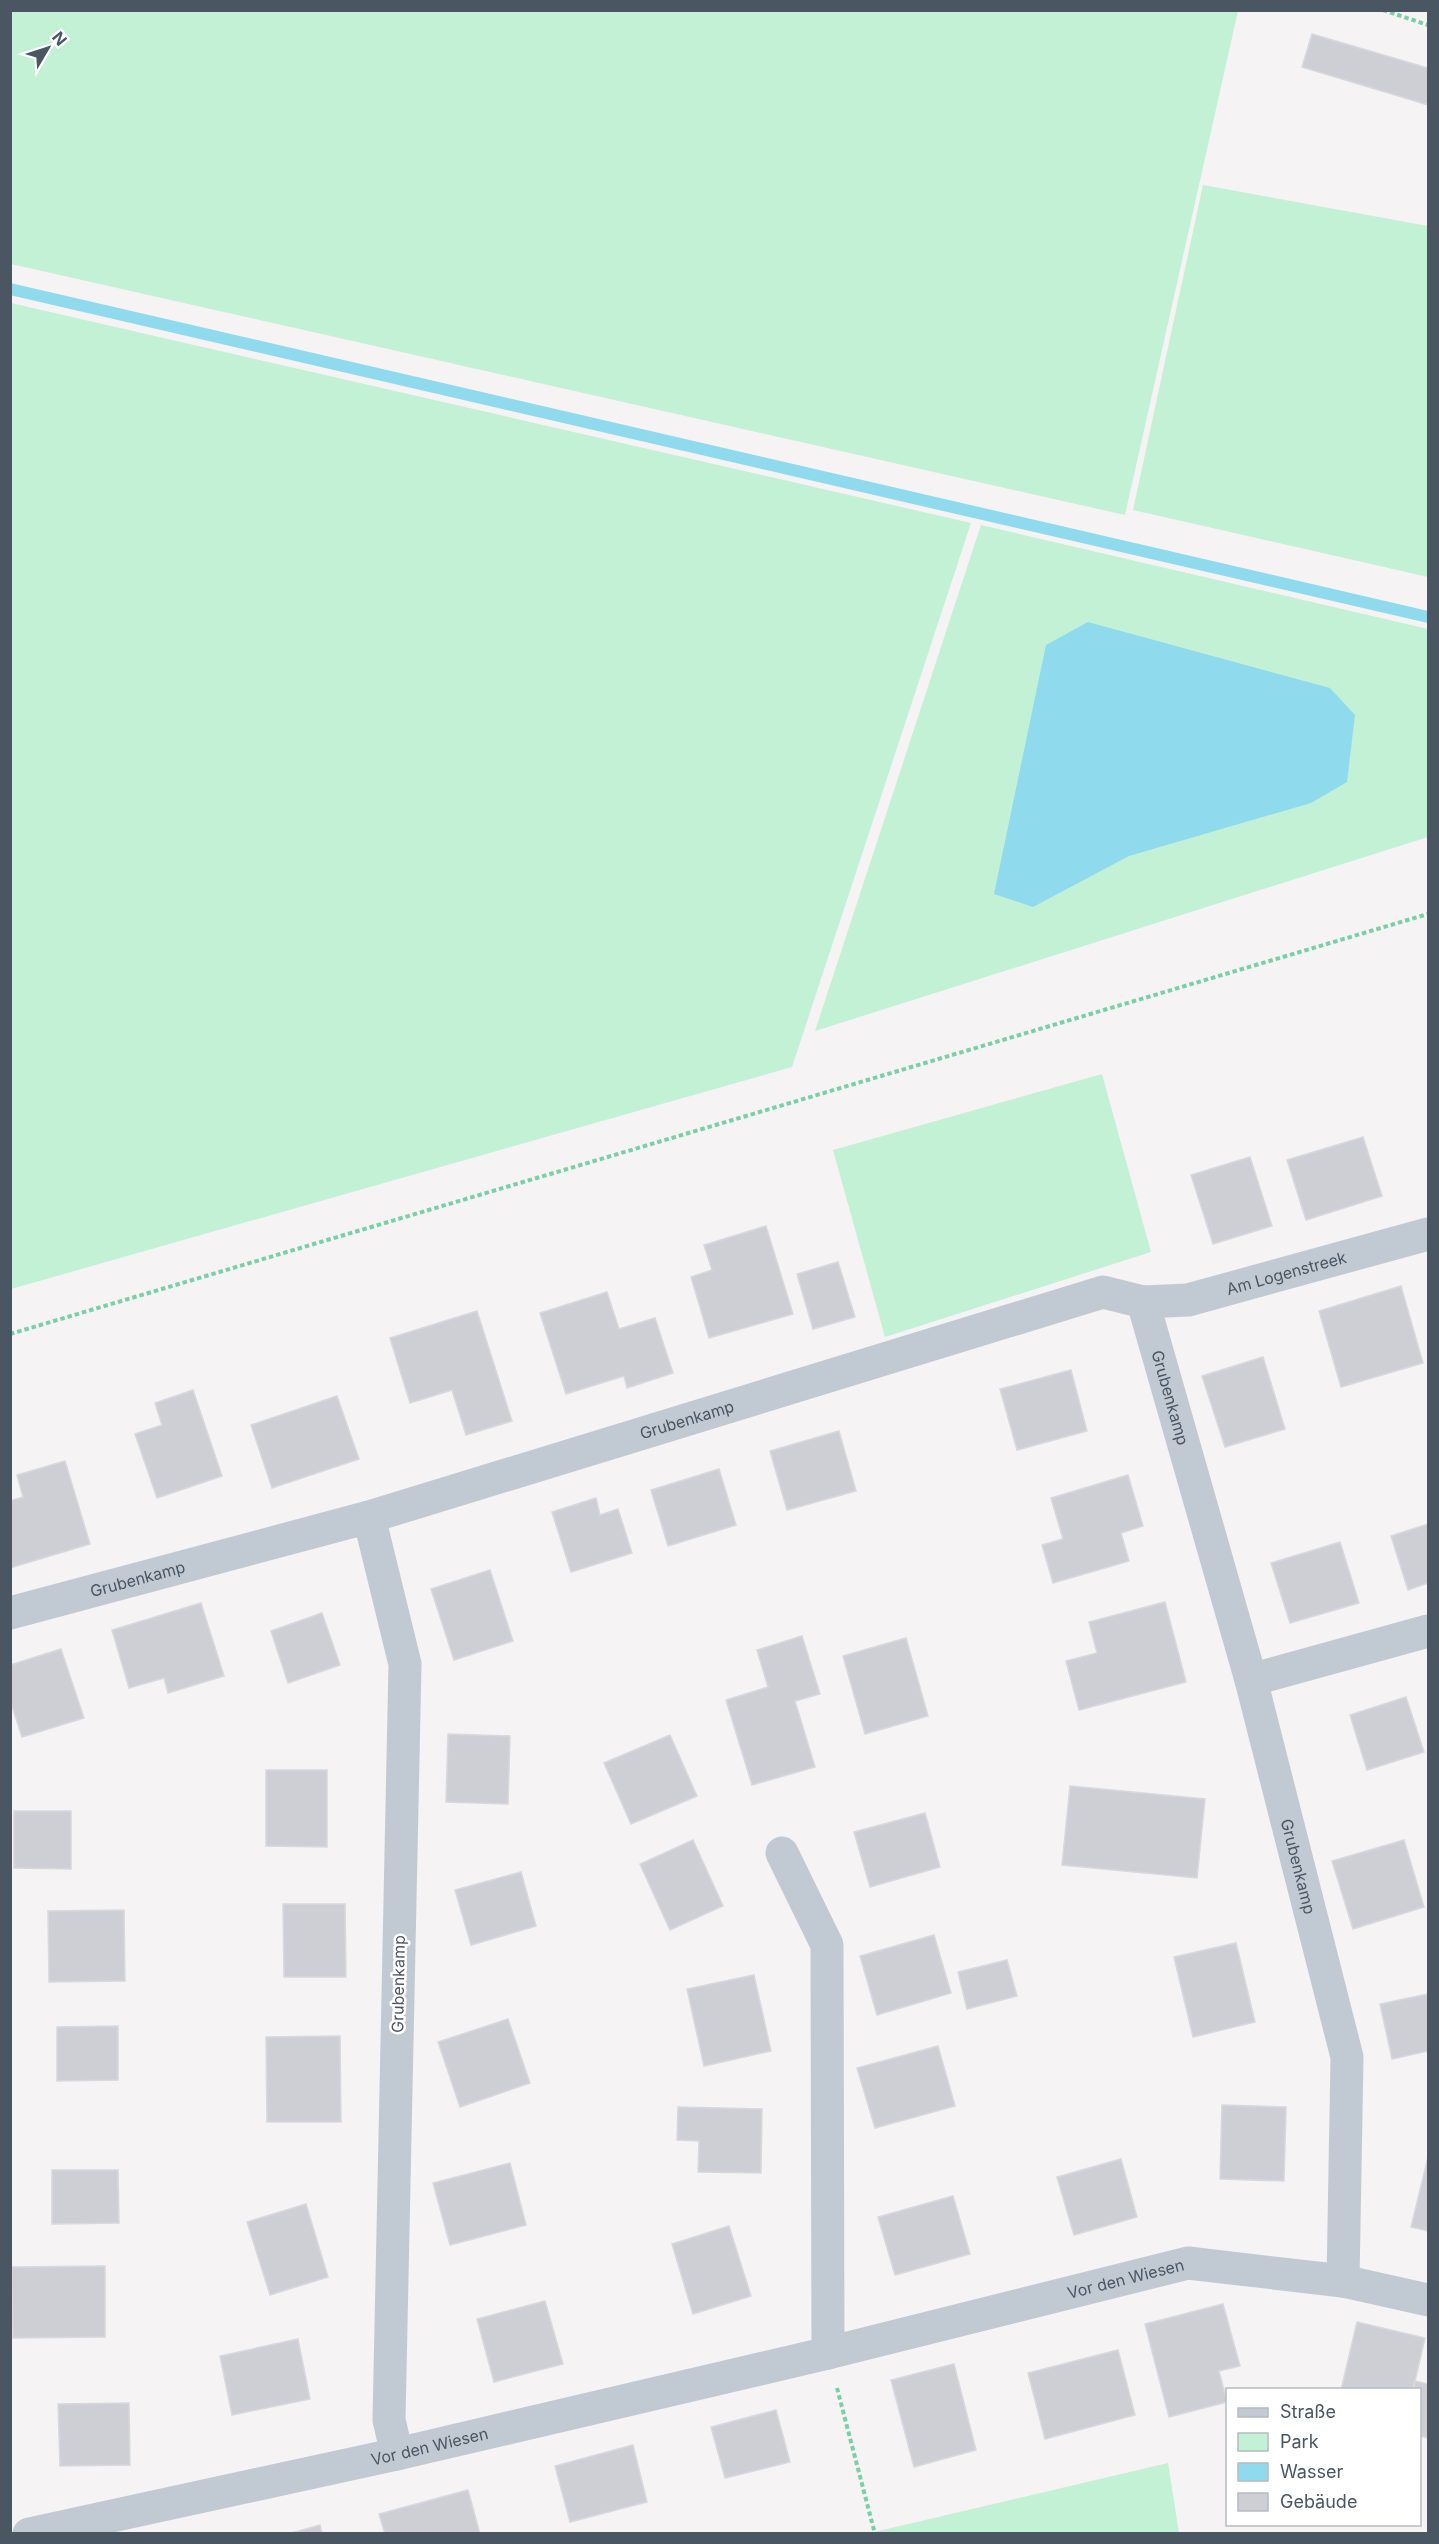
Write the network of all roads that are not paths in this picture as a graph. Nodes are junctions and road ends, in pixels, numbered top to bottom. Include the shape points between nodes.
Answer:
1 (1428, 1234) edge
2 (1143, 1302) junction
3 (369, 1517) junction
4 (10, 1613) edge
5 (1428, 1632) edge
6 (1251, 1680) junction
7 (782, 1852) dead end
8 (1343, 2281) junction
9 (1428, 2300) edge
10 (828, 2353) junction
11 (397, 2454) junction
12 (29, 2534) edge

1 - 2 street, Am Logenstreek via 1188,1300
2 - 3 street, Grubenkamp via 1103,1292
2 - 6 street, Grubenkamp
3 - 4 street, Grubenkamp
3 - 11 street, Grubenkamp via 405,1664 389,2420
5 - 6 street
6 - 8 street, Grubenkamp via 1347,2057
7 - 10 street via 827,1945
8 - 9 street, Vor den Wiesen
8 - 10 street, Vor den Wiesen via 1188,2263
10 - 11 street, Vor den Wiesen
11 - 12 street, Vor den Wiesen

